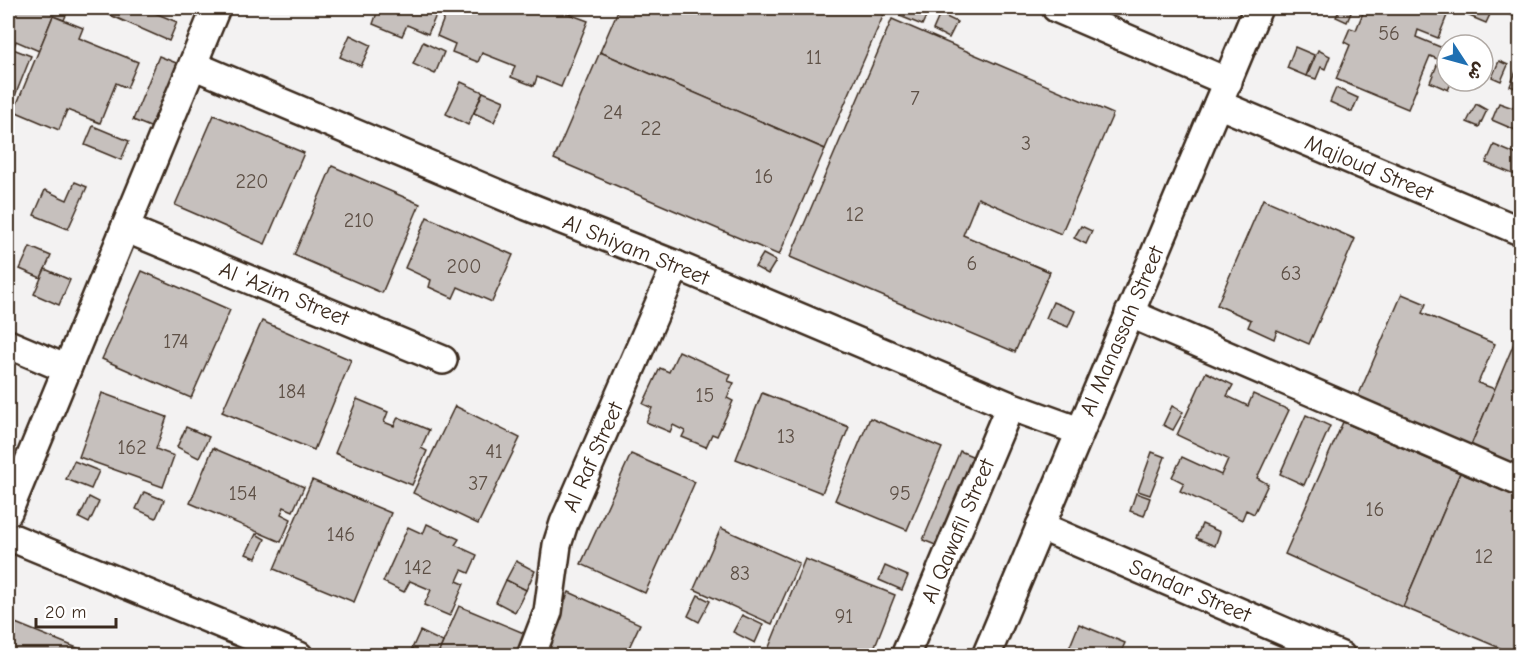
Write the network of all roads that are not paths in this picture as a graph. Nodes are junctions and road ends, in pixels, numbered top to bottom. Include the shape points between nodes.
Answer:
1 (216, 8) edge
2 (1056, 8) edge
3 (1258, 8) edge
4 (193, 65) junction
5 (1223, 93) junction
6 (125, 228) junction
7 (1521, 231) edge
8 (676, 265) junction
9 (1129, 313) junction
10 (8, 344) edge
11 (443, 360) dead end
12 (67, 369) junction
13 (1010, 406) junction
14 (1079, 431) junction
15 (1521, 482) edge
16 (8, 512) edge
17 (1040, 526) junction
18 (8, 536) edge
19 (299, 656) edge
20 (531, 656) edge
21 (905, 656) edge
22 (986, 656) edge
23 (1341, 656) edge

1 - 4 street
2 - 5 street, Majloud Street
3 - 5 street, Al Manassah Street
4 - 6 street
4 - 8 street, Al Shiyam Street
5 - 7 street, Majloud Street
5 - 9 street, Al Manassah Street
6 - 11 street, Al 'Azim Street
6 - 12 street
8 - 13 street, Al Shiyam Street
8 - 20 street, Al Raf Street via 564,523 548,612
9 - 14 street, Al Manassah Street
9 - 15 street
10 - 12 street
12 - 16 street
13 - 14 street, Al Shiyam Street
13 - 21 street, Al Qawafil Street
14 - 17 street, Al Manassah Street
17 - 22 street, Al Manassah Street
17 - 23 street, Sandar Street
18 - 19 street

